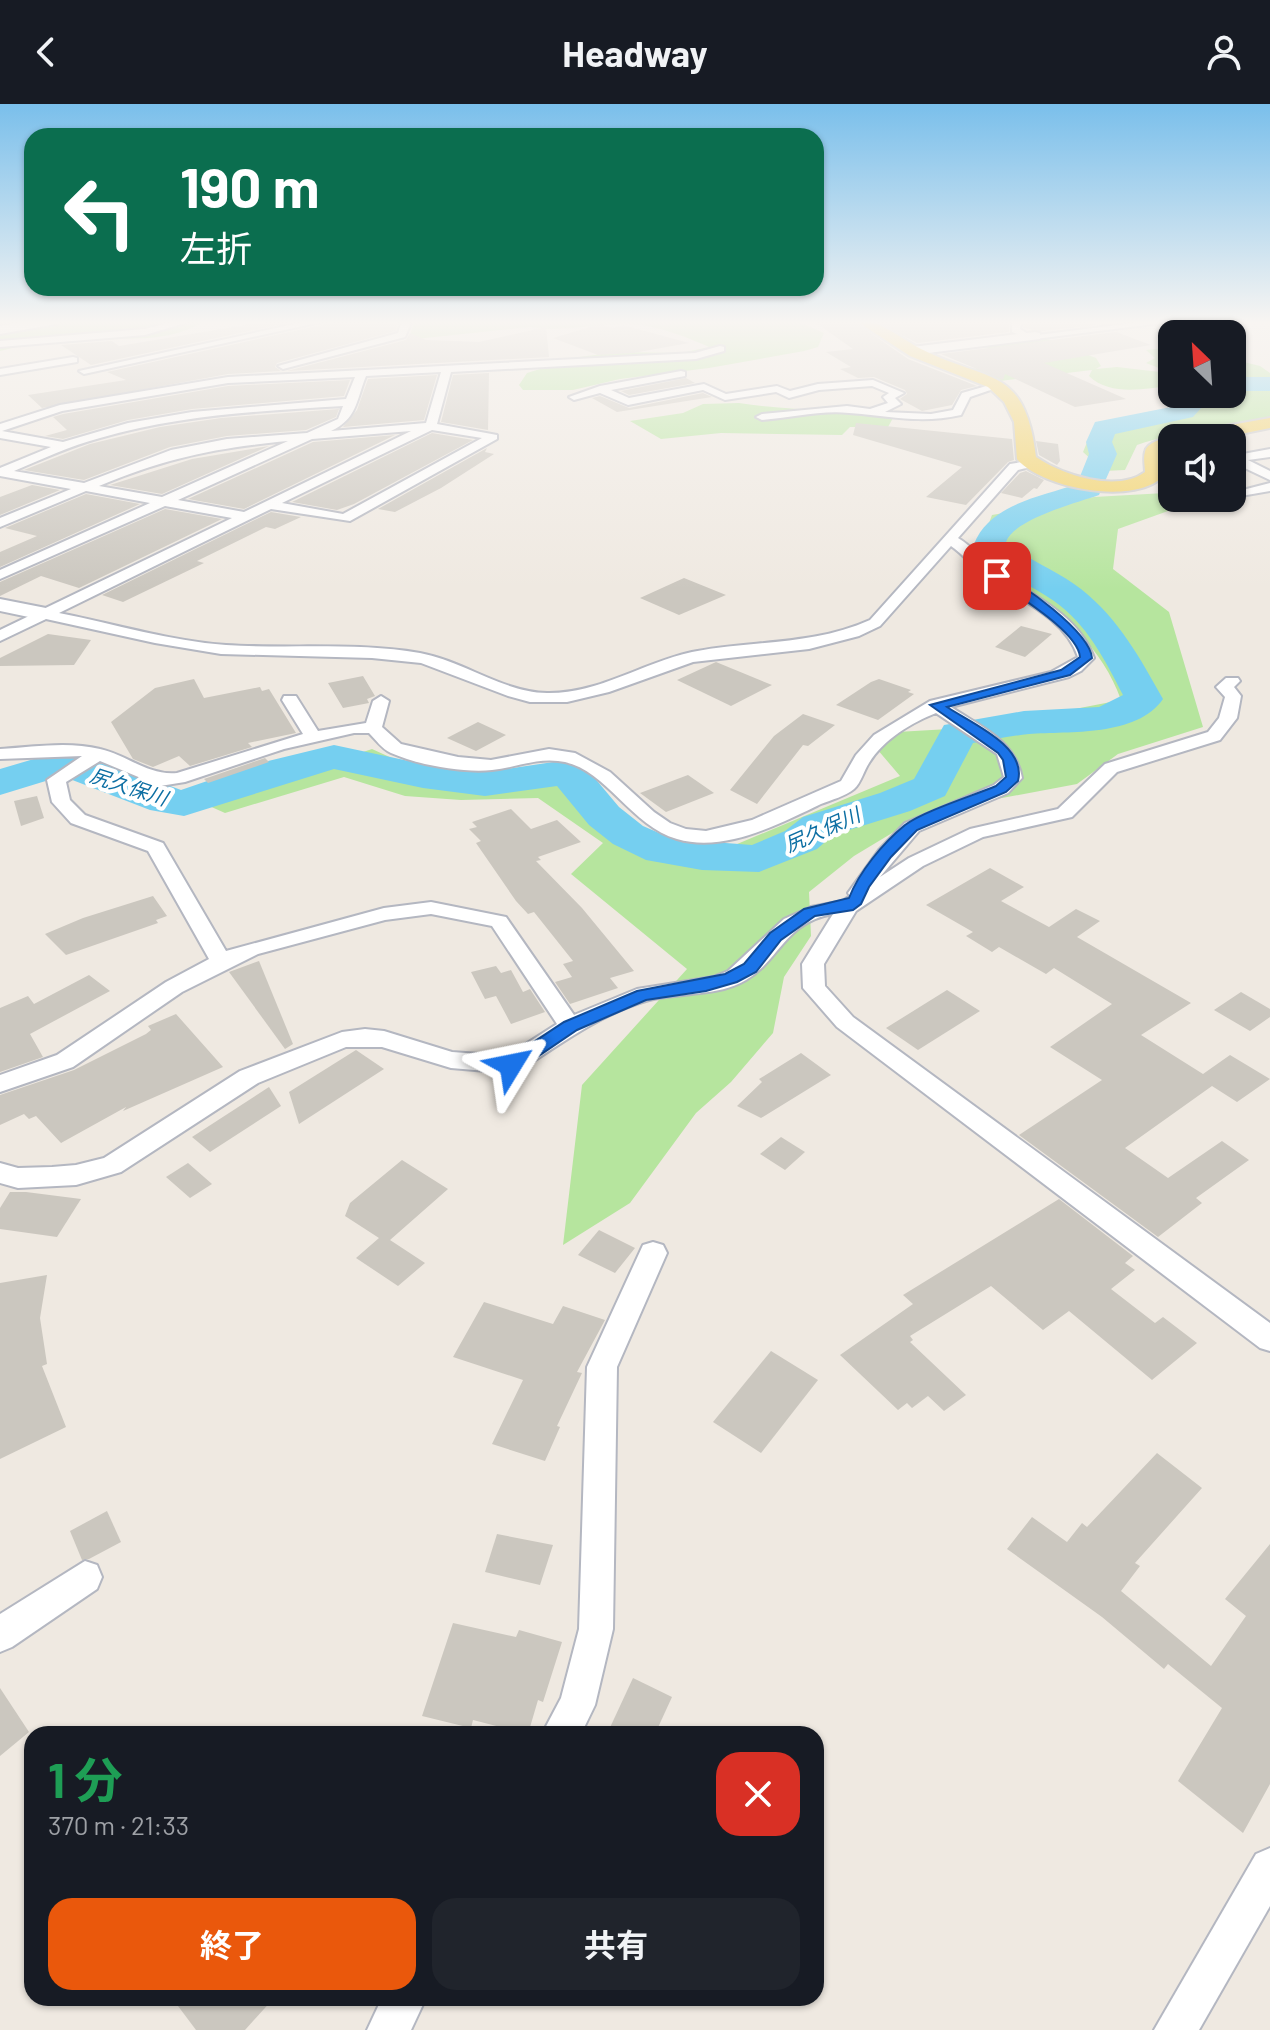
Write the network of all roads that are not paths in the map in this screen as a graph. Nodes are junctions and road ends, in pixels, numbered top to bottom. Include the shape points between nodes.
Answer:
1 (54, 410) edge
2 (237, 410) edge
3 (349, 410) edge
4 (436, 410) edge
5 (838, 410) edge
6 (852, 410) edge
7 (879, 410) edge
8 (959, 410) edge
9 (1014, 410) edge
10 (871, 413) junction
11 (762, 417) dead end
12 (1270, 423) edge
13 (431, 426) junction
14 (0, 428) edge
15 (1246, 428) edge
16 (0, 434) edge
17 (318, 434) junction
18 (66, 446) junction
19 (1158, 448) edge
20 (1270, 453) edge
21 (1030, 463) junction
22 (0, 472) edge
23 (1270, 476) edge
24 (1270, 487) edge
25 (83, 488) junction
26 (1246, 491) edge
27 (165, 502) junction
28 (269, 505) junction
29 (245, 516) junction
30 (0, 523) edge
31 (950, 540) junction
32 (0, 575) edge
33 (0, 605) edge
34 (43, 614) junction
35 (0, 636) edge
36 (1232, 681) dead end
37 (290, 700) dead end
38 (381, 701) dead end
39 (936, 705) junction
40 (373, 728) junction
41 (313, 736) junction
42 (0, 754) edge
43 (85, 762) junction
44 (852, 904) junction
45 (221, 961) junction
46 (570, 1026) junction
47 (0, 1084) edge
48 (0, 1173) edge
49 (653, 1253) dead end
50 (1270, 1339) edge
51 (85, 1577) dead end
52 (0, 1635) edge
53 (565, 1726) edge
54 (1270, 1868) edge
55 (401, 2006) edge
56 (388, 2030) edge
57 (1175, 2030) edge

1 - 14 street
2 - 18 street via 96,435
3 - 17 street via 343,421
4 - 13 street
5 - 11 street
6 - 10 street
7 - 10 street
8 - 10 street via 896,417
9 - 21 main road via 1023,422
12 - 15 main road
13 - 17 street
13 - 28 street
13 - 28 street via 493,437 345,518
16 - 18 street
17 - 25 street via 175,453
17 - 27 street
18 - 22 street
19 - 21 main road via 1150,481 1125,486 1054,474
20 - 23 street via 1236,459
21 - 31 street via 1014,467
22 - 25 street
24 - 26 street
25 - 27 street
25 - 30 street
27 - 29 street
27 - 32 street
28 - 29 street
29 - 34 street
31 - 34 street via 875,623 859,632 805,646 691,657 603,690 562,698 504,691 426,659 217,649
31 - 39 street via 1063,623 1085,649 1086,658 1066,673
33 - 34 street
34 - 35 street
36 - 44 street via 1224,687 1233,696 1233,706 1214,736 1111,768 1065,813 977,833 916,862
37 - 41 street
38 - 40 street
39 - 40 street via 900,723 858,760 848,785 740,831 709,837 663,830 589,765 568,757 545,755 478,765 397,749
39 - 44 street via 986,737 1010,760 1013,778 1001,789 912,827
40 - 41 street
41 - 43 street via 179,778 160,780
42 - 43 street via 77,750
43 - 45 street via 56,780 61,802 78,819 156,847
44 - 46 street via 810,913 775,937 750,968 731,978 643,995
44 - 50 street via 813,964 814,988 845,1022
45 - 46 street via 384,914 431,908 468,913 499,921
45 - 47 street via 65,1061
46 - 48 street via 511,1065 451,1060 384,1039 342,1040 249,1077 112,1165 52,1177
49 - 53 street via 602,1367 596,1629 577,1705
51 - 52 street
54 - 57 street
55 - 56 street

